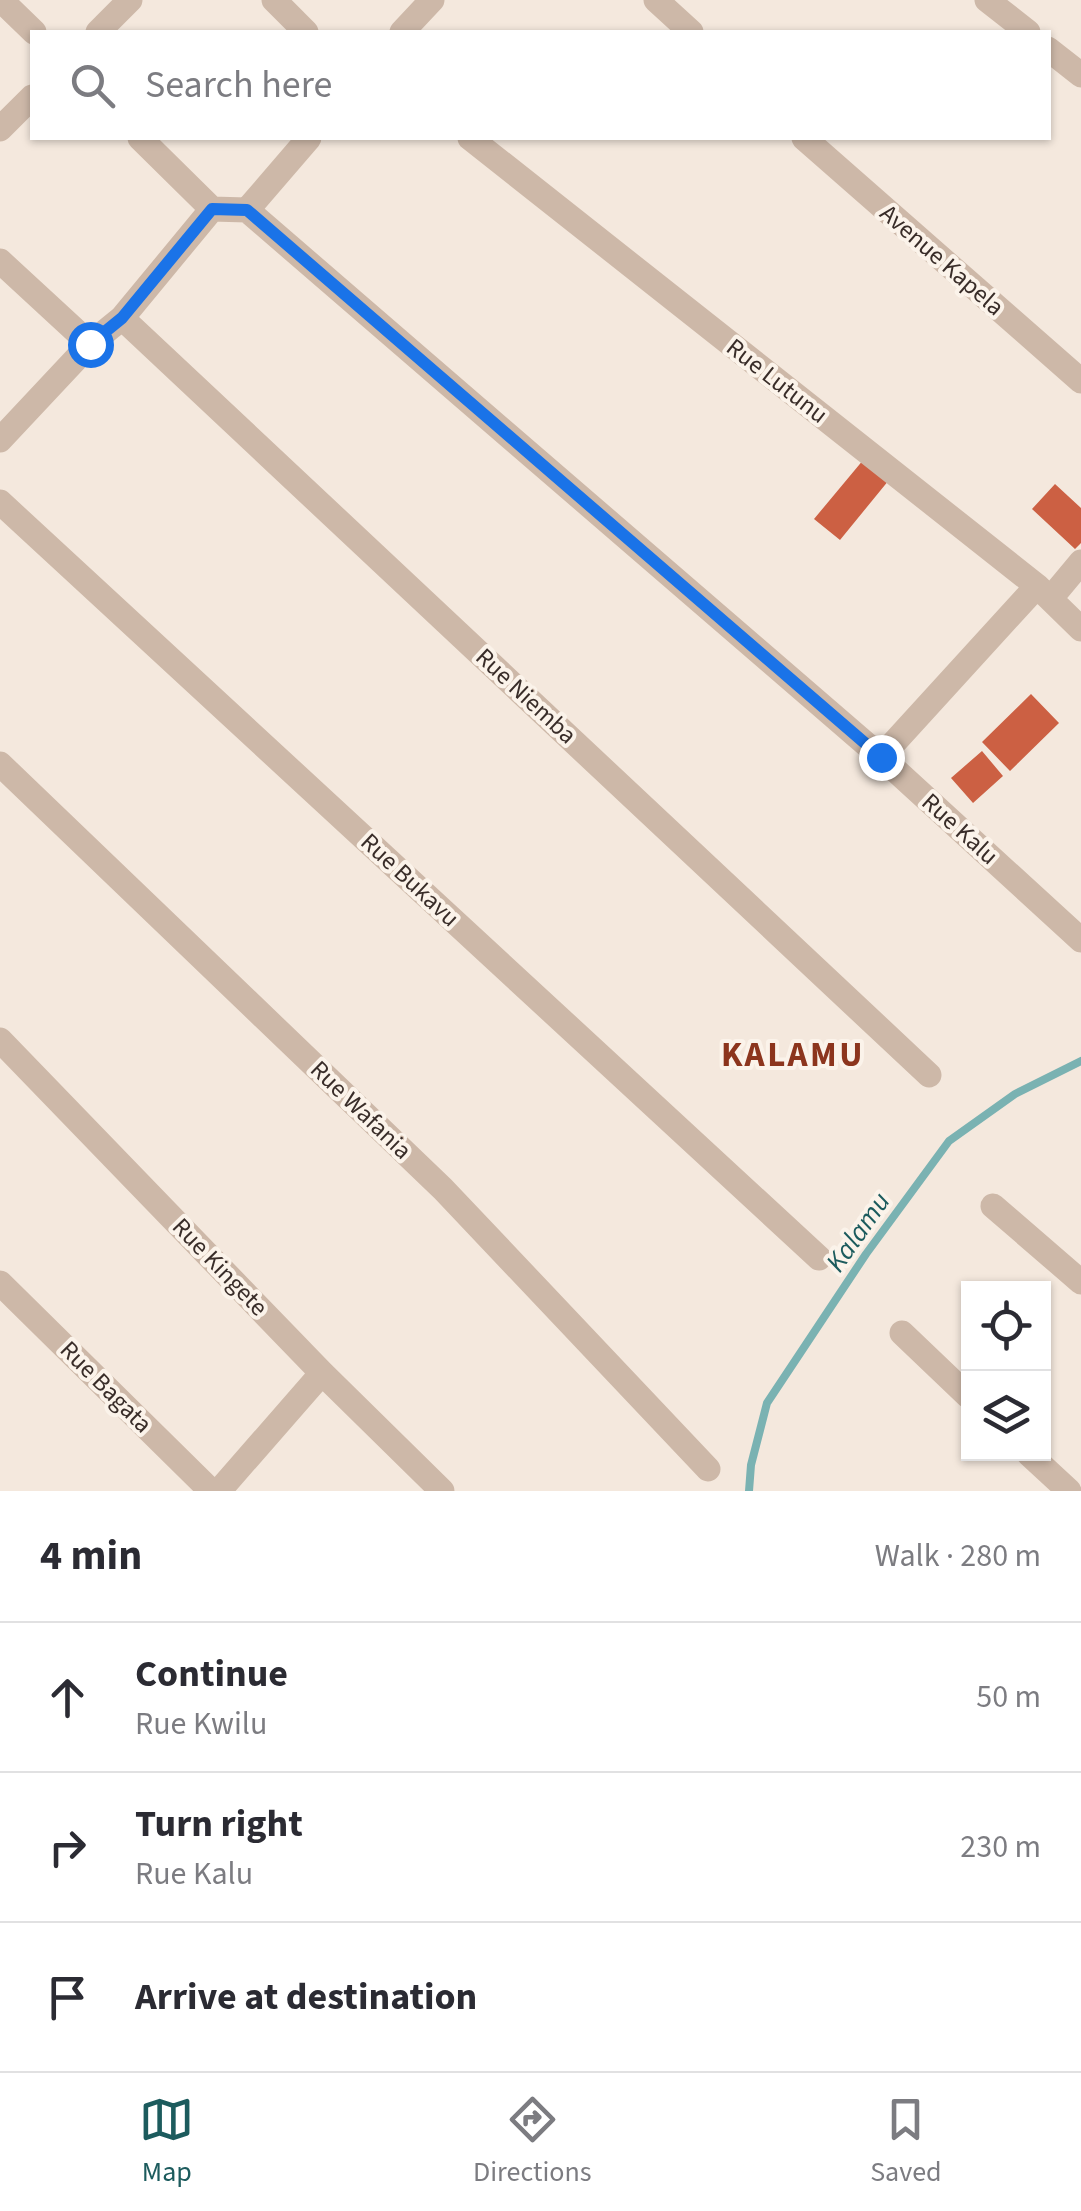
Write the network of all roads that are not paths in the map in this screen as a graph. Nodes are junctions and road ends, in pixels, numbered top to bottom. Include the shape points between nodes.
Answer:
1 (1, 0) edge
2 (130, 0) edge
3 (274, 0) edge
4 (432, 0) edge
5 (656, 0) edge
6 (987, 0) edge
7 (32, 30) edge
8 (100, 30) edge
9 (304, 30) edge
10 (404, 30) edge
11 (689, 30) edge
12 (1025, 30) edge
13 (1051, 51) edge
14 (1081, 75) edge
15 (30, 99) edge
16 (0, 129) edge
17 (142, 140) edge
18 (307, 140) edge
19 (473, 140) edge
20 (806, 140) edge
21 (212, 209) junction
22 (247, 210) junction
23 (0, 260) edge
24 (122, 318) junction
25 (90, 344) junction
26 (1081, 381) edge
27 (0, 440) edge
28 (0, 502) edge
29 (1081, 562) edge
30 (1044, 592) junction
31 (1081, 629) edge
32 (881, 757) junction
33 (0, 764) edge
34 (1081, 940) edge
35 (0, 1040) edge
36 (930, 1074) dead end
37 (993, 1206) dead end
38 (819, 1258) dead end
39 (1081, 1282) edge
40 (0, 1283) edge
41 (902, 1333) dead end
42 (322, 1374) junction
43 (961, 1389) edge
44 (1037, 1461) edge
45 (708, 1468) dead end
46 (211, 1491) edge
47 (219, 1491) edge
48 (442, 1491) edge
49 (1069, 1491) edge

1 - 7 street
2 - 8 street
3 - 9 street
4 - 10 street
5 - 11 street
6 - 12 street
13 - 14 street
15 - 16 street
17 - 21 street
18 - 22 street
19 - 30 street, Rue Lutunu
20 - 26 street, Avenue Kapela
21 - 22 street
21 - 24 street
22 - 32 street, Rue Kalu
23 - 25 street
24 - 25 street
24 - 36 street, Rue Niemba
25 - 27 street
28 - 38 street, Rue Bukavu
29 - 30 street
30 - 31 street, Rue Lutunu
30 - 32 street
32 - 34 street, Rue Kalu
33 - 45 street, Rue Wafania via 443,1189
35 - 42 street, Rue Kingete
37 - 39 street
40 - 46 street, Rue Bagata
41 - 43 street
42 - 47 street
42 - 48 street, Rue Kingete
44 - 49 street

